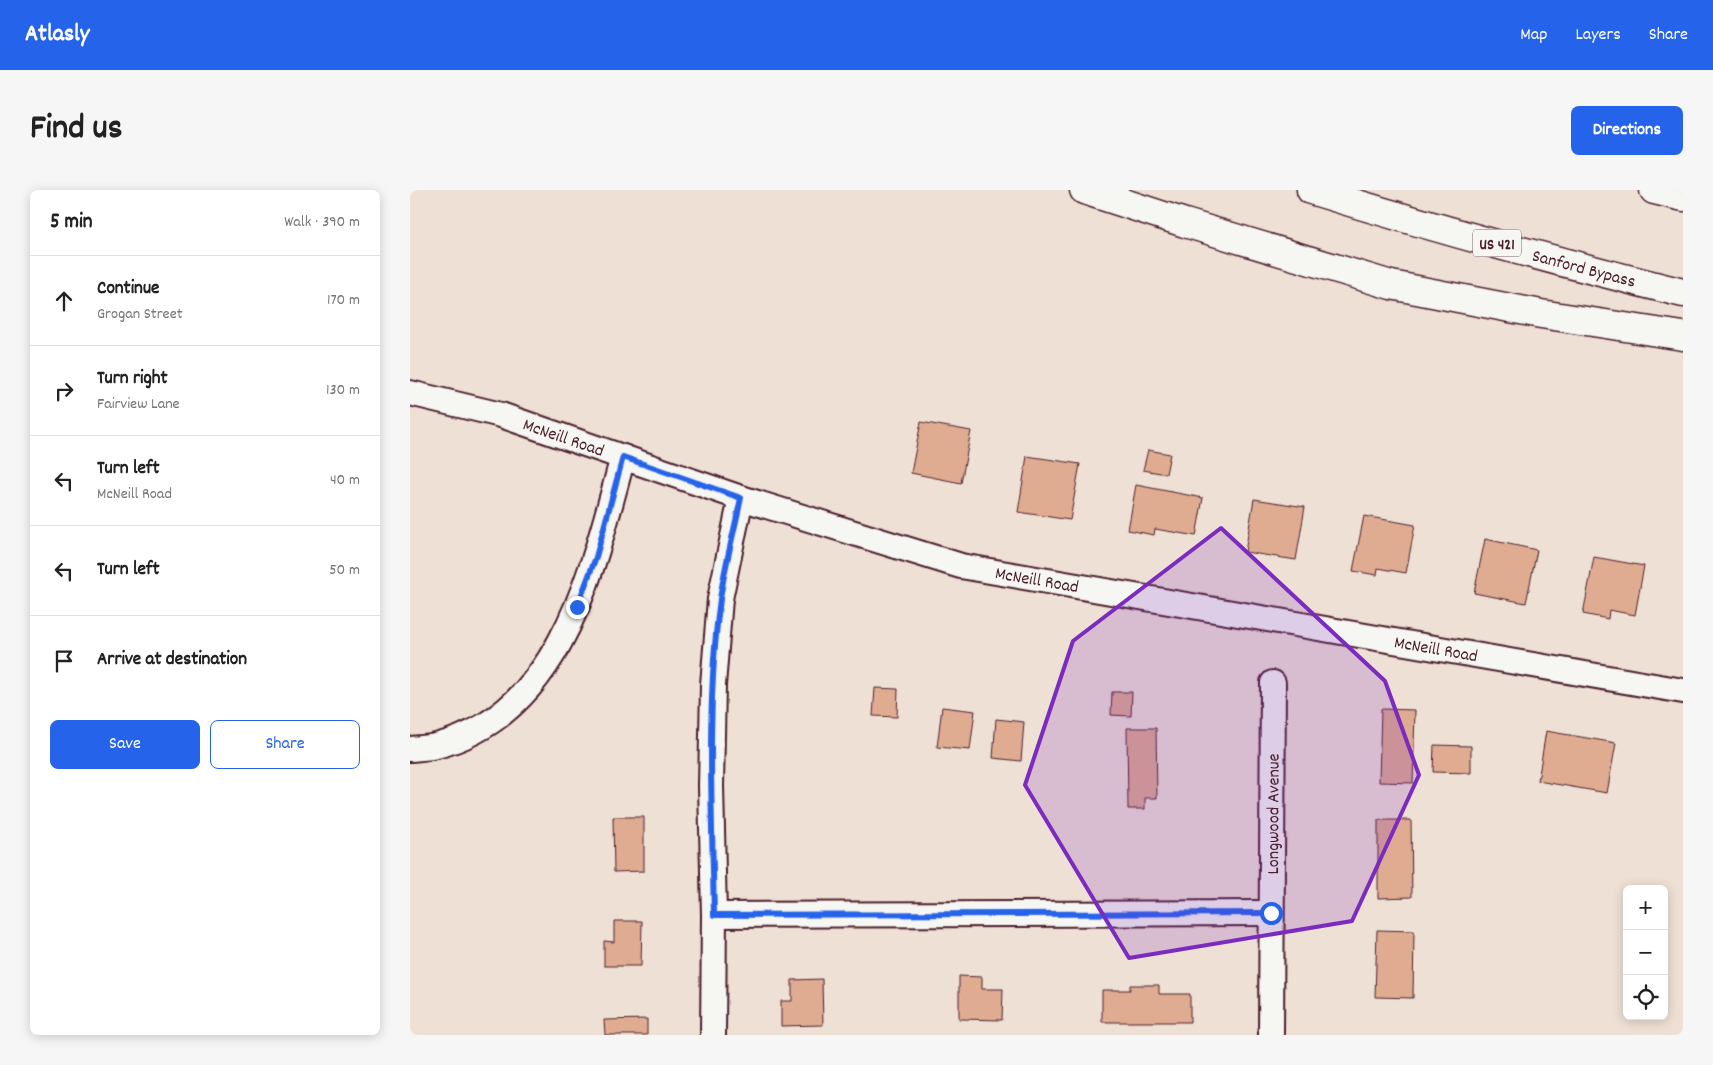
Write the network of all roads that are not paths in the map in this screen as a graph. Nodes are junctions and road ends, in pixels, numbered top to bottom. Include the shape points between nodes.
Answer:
1 (1084, 190) edge
2 (1311, 190) edge
3 (1654, 190) edge
4 (1683, 197) edge
5 (1683, 293) edge
6 (1683, 336) edge
7 (410, 392) edge
8 (623, 457) junction
9 (741, 498) junction
10 (1273, 683) dead end
11 (1683, 691) edge
12 (410, 749) edge
13 (1271, 913) junction
14 (714, 915) junction
15 (714, 1035) edge
16 (1271, 1035) edge

1 - 6 highway via 1391,284 1541,314
2 - 5 highway, Sanford Bypass / US 421
3 - 4 highway
7 - 8 street, McNeill Road via 501,415
8 - 9 street, McNeill Road
8 - 12 street via 596,557 577,607 536,681 511,707 489,723 436,746
9 - 11 street, McNeill Road via 961,566
9 - 14 street via 720,599 713,685
10 - 13 street, Longwood Avenue
13 - 14 street
13 - 16 street, Longwood Avenue
14 - 15 street

